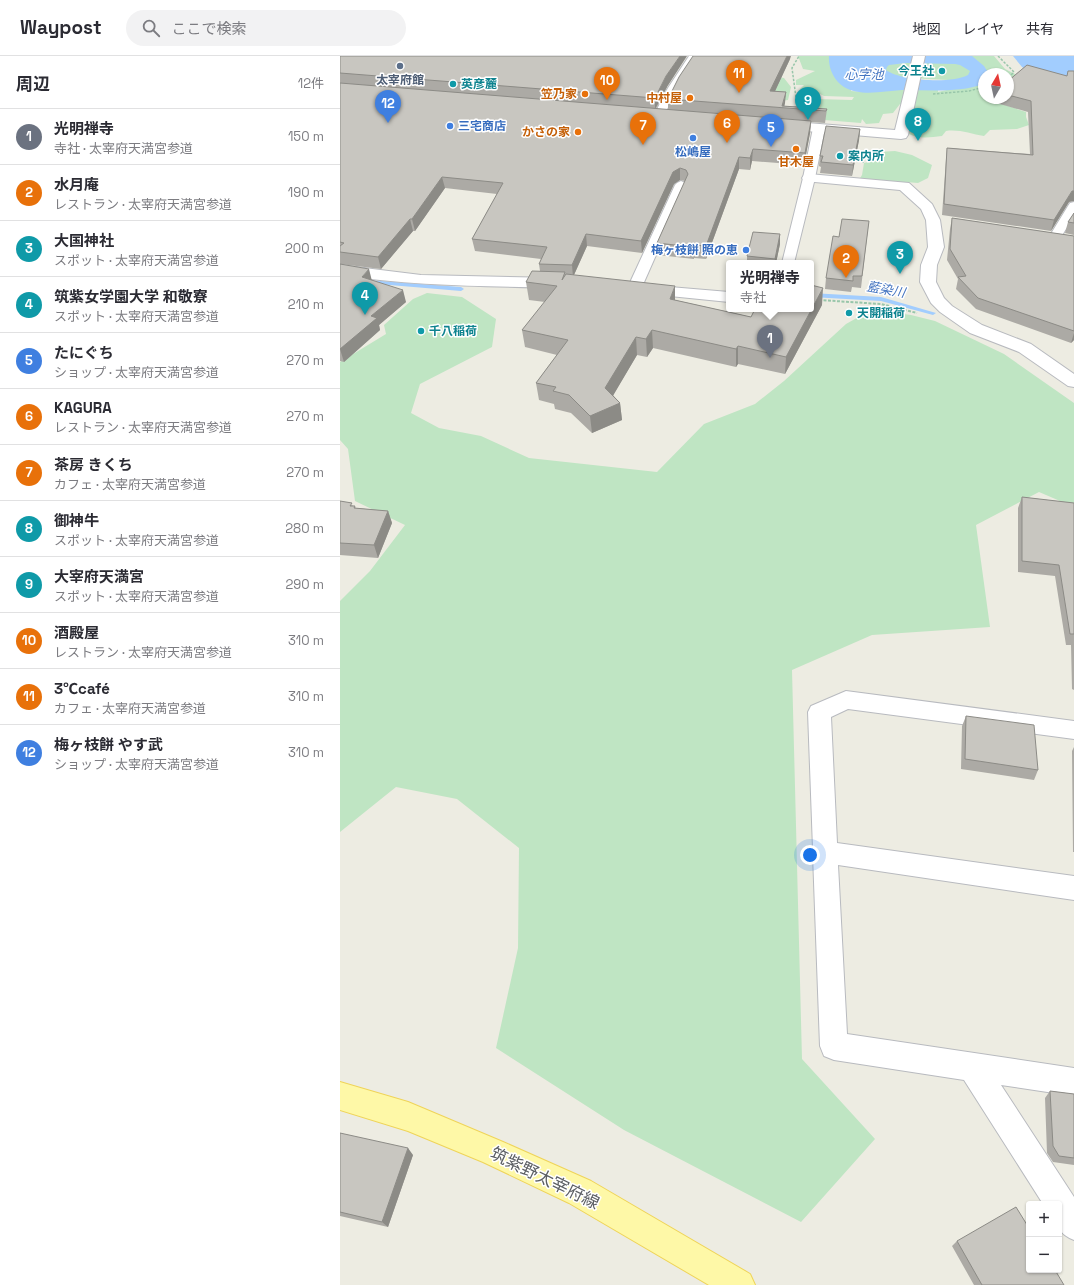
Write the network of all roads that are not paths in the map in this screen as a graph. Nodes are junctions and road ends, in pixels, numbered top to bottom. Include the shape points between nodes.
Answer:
1 (694, 56) edge
2 (917, 66) edge
3 (644, 114) edge
4 (659, 116) junction
5 (675, 117) edge
6 (768, 124) edge
7 (818, 128) junction
8 (809, 178) junction
9 (681, 184) edge
10 (1074, 206) edge
11 (933, 220) junction
12 (948, 222) dead end
13 (1040, 235) edge
14 (1061, 239) joint
15 (789, 260) edge
16 (340, 270) edge
17 (568, 283) edge
18 (627, 288) joint
19 (726, 297) edge
20 (1074, 382) edge
21 (1074, 730) edge
22 (824, 852) junction
23 (1074, 888) edge
24 (973, 1068) junction
25 (1074, 1082) edge
26 (340, 1096) edge
27 (1074, 1225) edge
28 (733, 1283) edge

1 - 4 lane via 673,88
2 - 7 street via 901,135
3 - 4 street
4 - 5 street
6 - 7 street
7 - 8 lane
8 - 11 street via 904,186 927,207
8 - 15 lane
9 - 18 lane
10 - 14 lane
11 - 12 street
11 - 20 street via 936,247 929,265 928,282 937,300 976,329 1025,348
13 - 14 street
16 - 17 street via 432,280
18 - 19 street
21 - 22 street via 846,700 819,712
22 - 23 street
22 - 24 street via 834,1046
24 - 25 street
24 - 27 street
26 - 28 main road, 筑紫野太宰府線 via 408,1117 493,1152 572,1189

